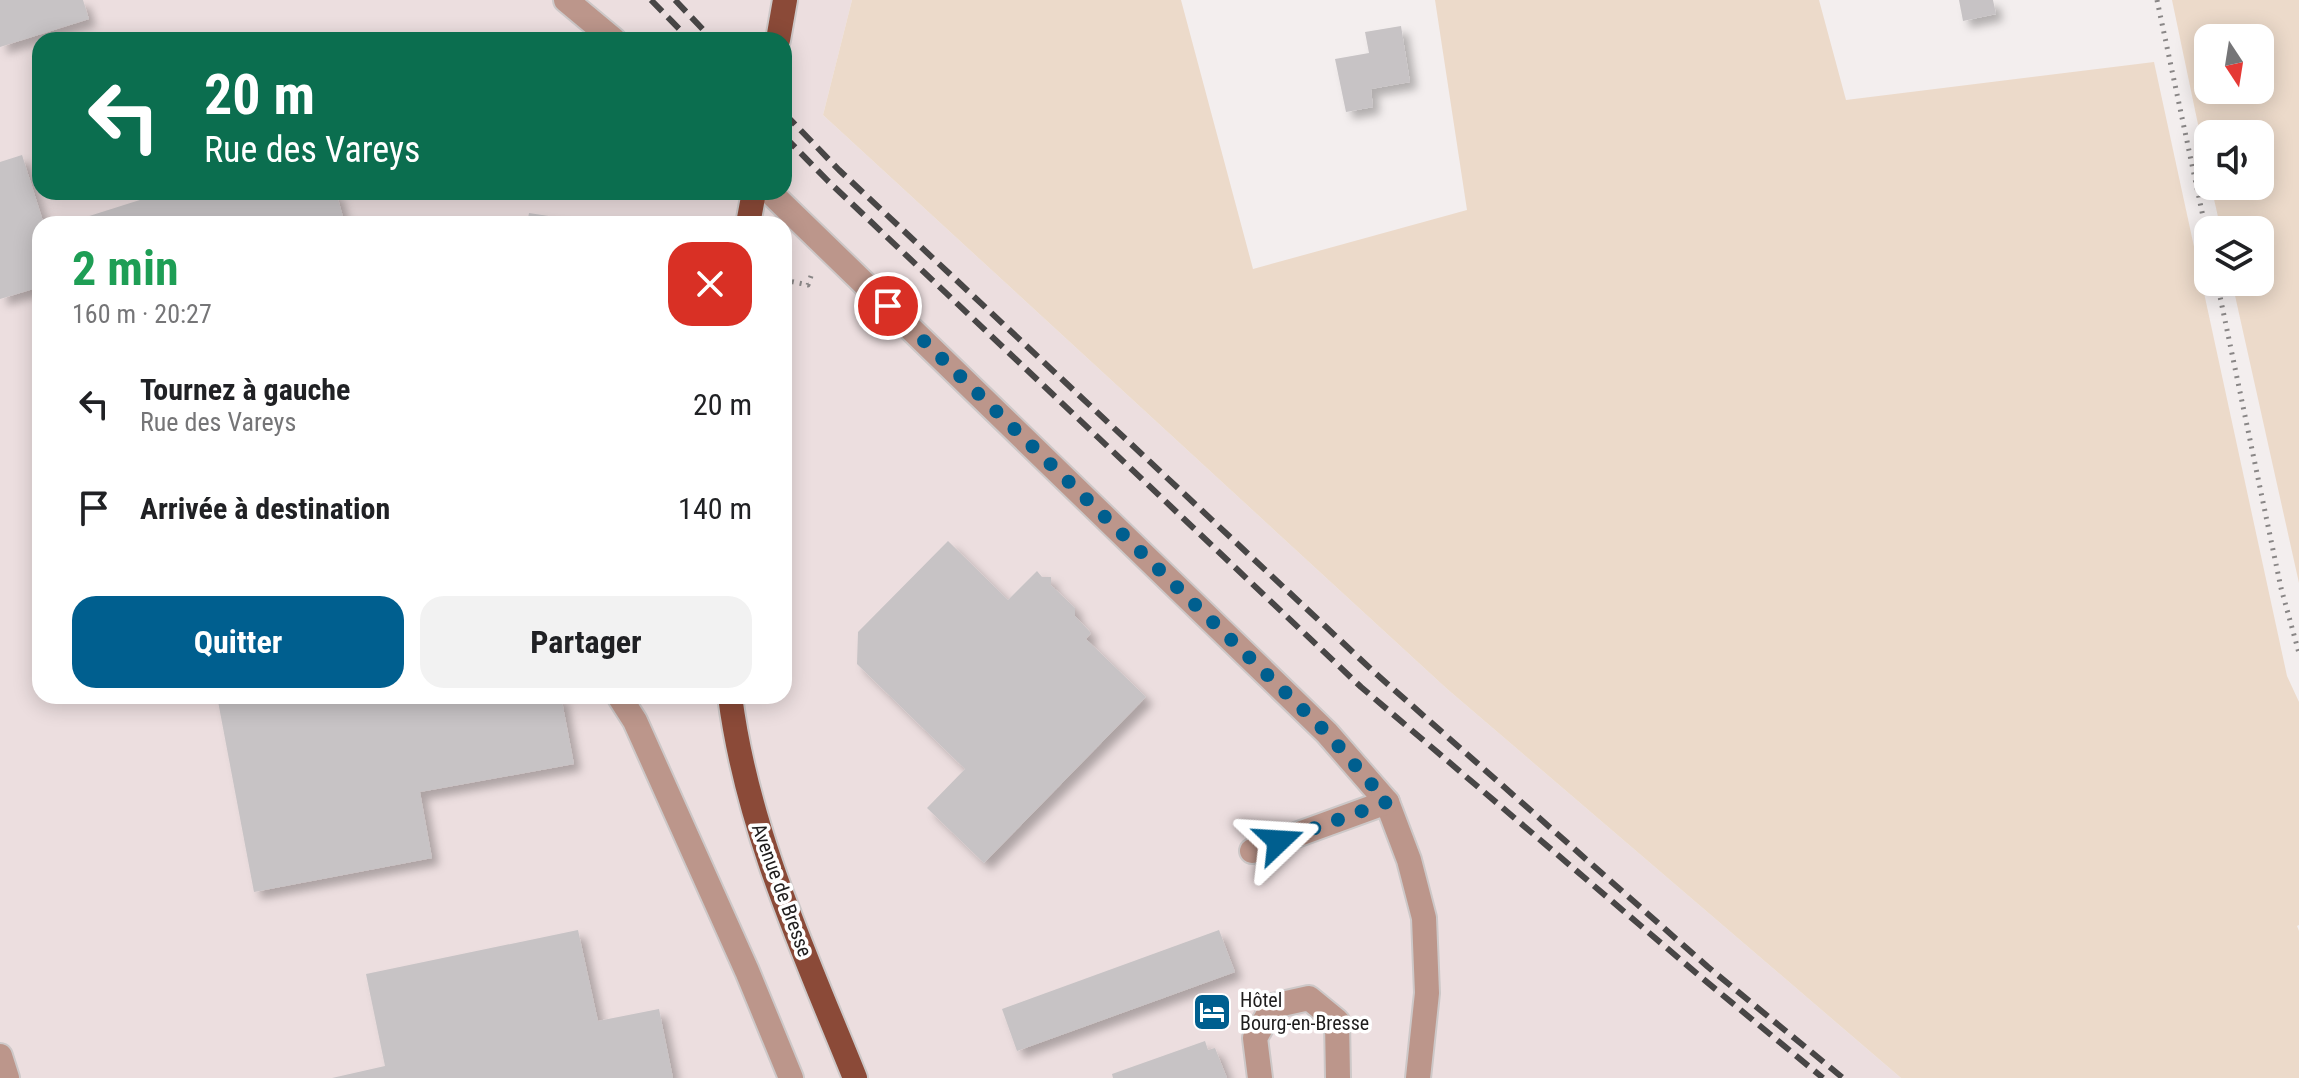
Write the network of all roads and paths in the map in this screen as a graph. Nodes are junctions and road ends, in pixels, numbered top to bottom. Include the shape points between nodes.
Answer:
1 (566, 0) edge
2 (2157, 0) edge
3 (785, 1) edge
4 (604, 32) edge
5 (779, 32) edge
6 (778, 200) edge
7 (2203, 216) edge
8 (2220, 296) edge
9 (2299, 653) edge
10 (624, 704) edge
11 (732, 704) edge
12 (1387, 802) junction
13 (1252, 851) dead end
14 (0, 1056) edge
15 (7, 1078) edge
16 (791, 1078) edge
17 (855, 1078) edge
18 (1260, 1078) edge
19 (1338, 1078) edge
20 (1418, 1078) edge

1 - 4 street
2 - 7 path
3 - 5 main road
6 - 12 street via 1327,733
8 - 9 path
10 - 16 street
11 - 17 main road, Avenue de Bresse via 749,792 776,884
12 - 13 street
12 - 20 street via 1424,918 1427,993
14 - 15 street
18 - 19 street via 1255,1038 1273,1006 1309,998 1337,1021

